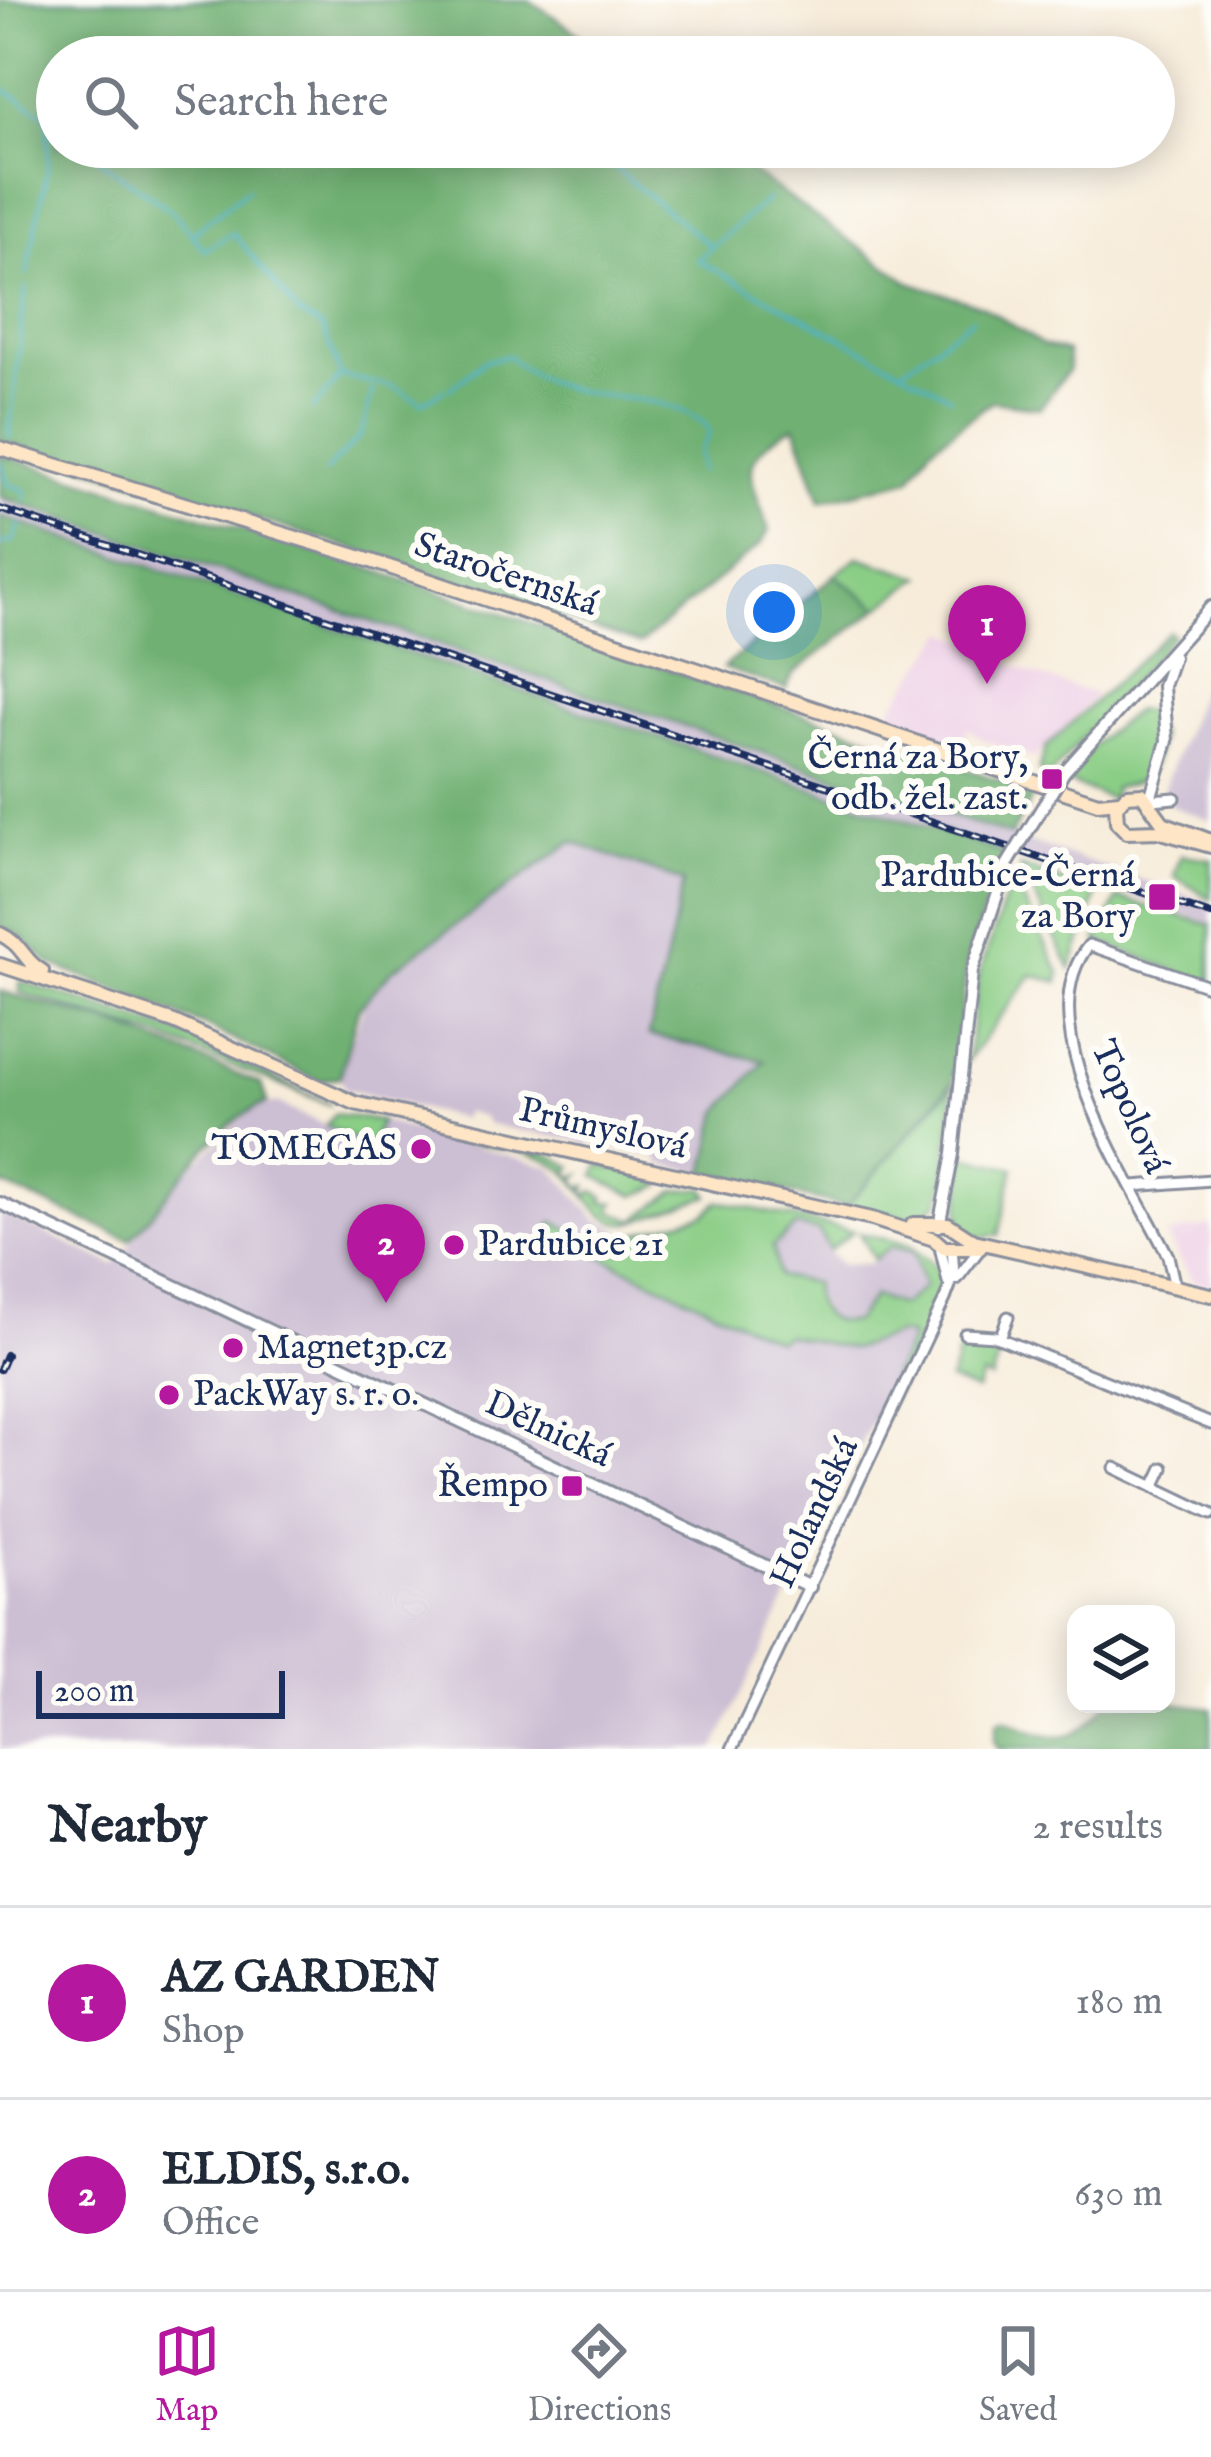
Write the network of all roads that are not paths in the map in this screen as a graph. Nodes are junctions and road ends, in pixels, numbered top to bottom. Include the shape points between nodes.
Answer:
1 (0, 448) edge
2 (1211, 607) edge
3 (1176, 651) junction
4 (1138, 690) junction
5 (1166, 719) junction
6 (1161, 763) junction
7 (989, 769) junction
8 (1123, 794) junction
9 (1154, 806) junction
10 (1120, 827) junction
11 (1142, 833) junction
12 (1211, 844) edge
13 (4, 936) edge
14 (0, 968) edge
15 (23, 968) junction
16 (1211, 987) edge
17 (266, 1064) junction
18 (953, 1154) junction
19 (1211, 1180) edge
20 (1133, 1186) junction
21 (948, 1190) junction
22 (0, 1203) edge
23 (872, 1219) junction
24 (916, 1225) junction
25 (946, 1237) junction
26 (986, 1249) junction
27 (1035, 1256) junction
28 (1174, 1287) junction
29 (1211, 1295) edge
30 (945, 1299) junction
31 (1008, 1317) dead end
32 (965, 1334) dead end
33 (1000, 1338) junction
34 (1211, 1424) edge
35 (1115, 1468) dead end
36 (1162, 1468) dead end
37 (1154, 1487) junction
38 (1211, 1514) edge
39 (809, 1587) junction
40 (732, 1749) edge

1 - 7 main road, Staročernská via 353,555
2 - 3 street
3 - 4 street
3 - 5 street via 1163,681
4 - 5 street
4 - 18 street, bridge via 1064,772 1007,865 972,971
5 - 6 street
6 - 8 street
6 - 9 street
7 - 8 main road, Staročernská via 1098,803
7 - 10 main road, Staročernská
8 - 9 main road, Staročernská
8 - 10 main road via 1115,815
9 - 11 main road
9 - 12 main road via 1166,824
10 - 11 main road, Staročernská
11 - 12 main road
13 - 15 main road via 23,947
14 - 15 main road
14 - 15 main road
15 - 17 main road
15 - 17 main road
16 - 20 street, Topolová via 1089,945 1071,988 1070,1044
17 - 23 main road, Průmyslová via 324,1091 424,1120
18 - 21 street
18 - 25 street
19 - 20 street
20 - 28 street, Topolová via 1168,1256
21 - 24 street via 937,1211
21 - 25 street
22 - 39 street, Dělnická
23 - 24 main road, Průmyslová
23 - 25 main road, Průmyslová
24 - 25 main road, Průmyslová
25 - 26 main road
25 - 27 main road
25 - 30 street
26 - 27 main road
26 - 30 street, Holandská via 971,1256
27 - 28 main road
28 - 29 main road
30 - 39 street, Holandská
31 - 33 street
32 - 33 street
33 - 34 street
35 - 37 street
36 - 37 street
37 - 38 street
39 - 40 street, Holandská

